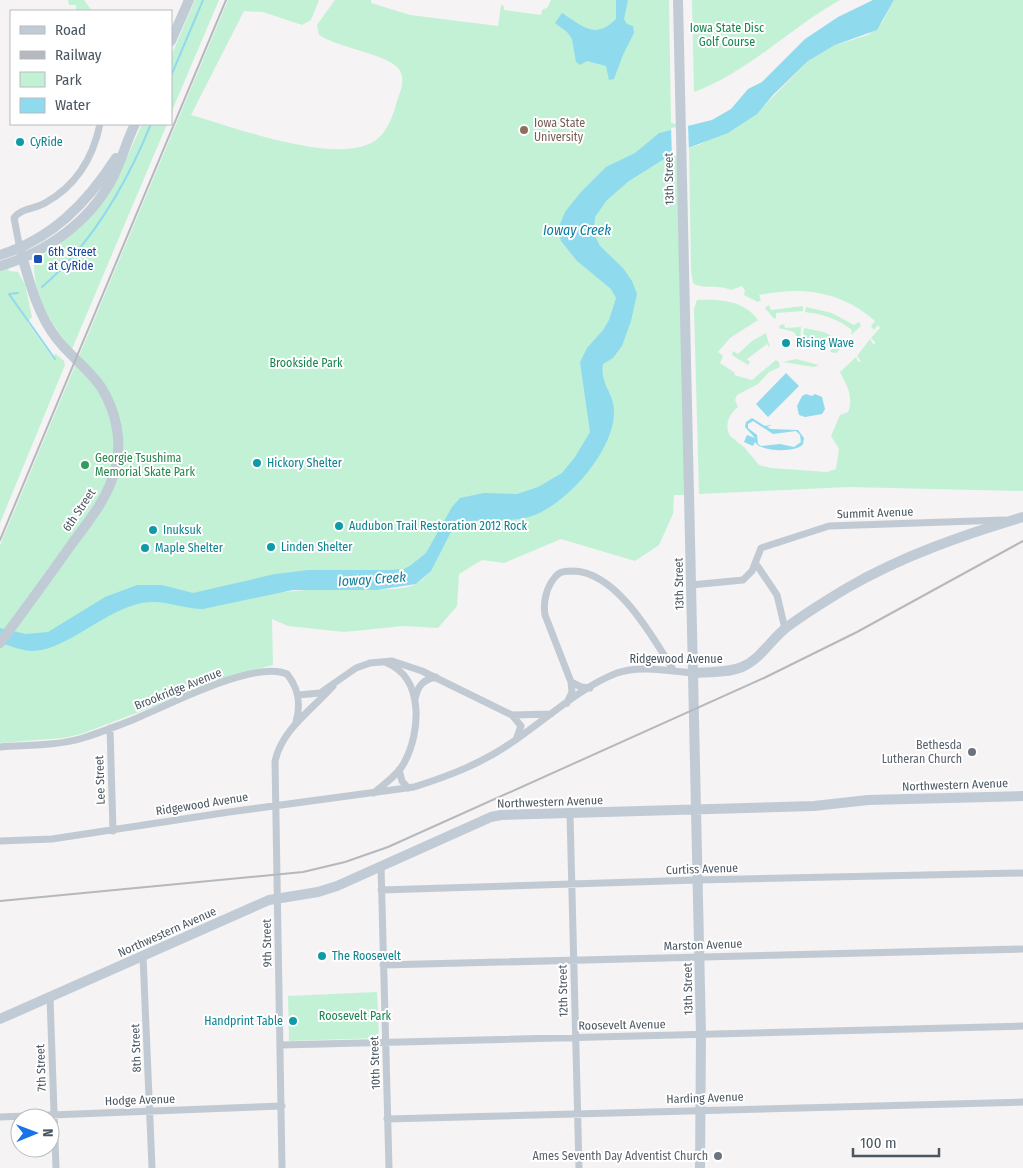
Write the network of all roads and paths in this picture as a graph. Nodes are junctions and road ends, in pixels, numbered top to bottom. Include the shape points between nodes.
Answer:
1 (189, 0) edge
2 (678, 0) edge
3 (172, 39) edge
4 (100, 125) edge
5 (135, 125) edge
6 (126, 143) junction
7 (39, 250) junction
8 (22, 254) junction
9 (0, 255) edge
10 (0, 266) edge
11 (32, 287) junction
12 (1023, 517) edge
13 (1011, 520) junction
14 (756, 564) junction
15 (691, 585) junction
16 (785, 628) junction
17 (0, 643) edge
18 (384, 661) junction
19 (674, 671) junction
20 (693, 673) junction
21 (436, 677) junction
22 (571, 682) junction
23 (334, 686) junction
24 (590, 688) junction
25 (298, 695) junction
26 (414, 699) junction
27 (567, 703) junction
28 (551, 714) junction
29 (512, 715) junction
30 (295, 724) junction
31 (110, 728) junction
32 (513, 742) junction
33 (0, 747) edge
34 (399, 770) junction
35 (408, 788) junction
36 (373, 793) junction
37 (1023, 796) edge
38 (275, 806) junction
39 (696, 808) junction
40 (570, 814) junction
41 (113, 831) junction
42 (0, 842) edge
43 (380, 866) junction
44 (1023, 873) edge
45 (698, 880) junction
46 (572, 884) junction
47 (381, 890) junction
48 (277, 898) junction
49 (1023, 949) edge
50 (143, 956) junction
51 (699, 956) junction
52 (574, 960) junction
53 (383, 965) junction
54 (50, 998) junction
55 (0, 1020) edge
56 (1023, 1026) edge
57 (701, 1034) junction
58 (576, 1037) junction
59 (385, 1042) junction
60 (281, 1045) junction
61 (1023, 1102) edge
62 (282, 1106) junction
63 (54, 1108) edge
64 (699, 1110) junction
65 (150, 1111) junction
66 (577, 1114) junction
67 (60, 1115) edge
68 (388, 1119) junction
69 (152, 1168) edge
70 (282, 1168) edge
71 (389, 1168) edge
72 (579, 1168) edge
73 (700, 1168) edge

1 - 3 main road
2 - 15 main road, 13th Street
4 - 8 street via 94,147 80,173 45,203 20,212 14,218
5 - 6 main road
6 - 7 main road via 112,180 97,201 74,226
6 - 8 main road via 97,186 72,214
7 - 8 main road
7 - 11 main road via 32,265
8 - 9 main road
8 - 10 main road
8 - 11 main road, 6th Street
11 - 17 main road, 6th Street via 48,327 105,393 114,414 118,440 115,471 108,488
12 - 13 main road, Ridgewood Avenue
13 - 14 street, Summit Avenue via 829,526 768,544 757,554
13 - 16 main road, Ridgewood Avenue via 966,534 893,564 849,587
14 - 15 street, Summit Avenue via 743,580
14 - 16 street via 777,595
15 - 20 main road, 13th Street
16 - 20 main road, Ridgewood Avenue via 763,652 744,666 734,670
18 - 21 street via 407,665
18 - 23 street via 356,668
18 - 26 street via 402,672 410,682
19 - 20 street, Ridgewood Avenue
19 - 22 street via 623,600 594,577 571,571 559,573 554,578 544,605 547,623
19 - 24 street, Ridgewood Avenue via 631,670 617,673
20 - 39 main road, 13th Street
21 - 26 street via 422,682
21 - 29 street
22 - 24 street
22 - 27 street via 572,692
23 - 25 street via 320,693
23 - 30 street, 9th Street
24 - 27 street, Ridgewood Avenue
25 - 30 street, 9th Street
25 - 31 street, Brookridge Avenue via 287,674 273,670 209,687
26 - 34 street via 411,749
27 - 28 street, Ridgewood Avenue
28 - 29 street
28 - 32 street, Ridgewood Avenue
29 - 32 street via 521,726
30 - 38 street, 9th Street via 278,749 275,761
31 - 33 street, Brookridge Avenue via 64,743
31 - 41 street, Lee Street
32 - 35 street, Ridgewood Avenue via 462,771
34 - 35 street via 402,782
34 - 36 street
35 - 36 street, Ridgewood Avenue
36 - 38 street, Ridgewood Avenue
37 - 39 main road, Northwestern Avenue
38 - 41 street, Ridgewood Avenue
38 - 48 street, 9th Street
39 - 40 main road, Northwestern Avenue
39 - 45 main road, 13th Street
40 - 43 main road, Northwestern Avenue via 491,817
40 - 46 street, 12th Street
41 - 42 street, Ridgewood Avenue
43 - 47 street, 10th Street
43 - 48 main road, Northwestern Avenue via 318,892
44 - 45 street, Curtiss Avenue
45 - 46 street, Curtiss Avenue
45 - 51 main road, 13th Street
46 - 47 street, Curtiss Avenue
46 - 52 street, 12th Street
47 - 53 street, 10th Street
48 - 50 main road, Northwestern Avenue
48 - 60 street, 9th Street
49 - 51 street, Marston Avenue
50 - 54 main road, Northwestern Avenue
50 - 65 street, 8th Street
51 - 52 street, Marston Avenue
51 - 57 main road, 13th Street
52 - 53 street, Marston Avenue
52 - 58 street, 12th Street
53 - 59 street, 10th Street
54 - 55 main road, Northwestern Avenue
54 - 63 street, 7th Street
56 - 57 street, Roosevelt Avenue
57 - 58 street, Roosevelt Avenue
57 - 64 main road, 13th Street
58 - 59 street, Roosevelt Avenue
58 - 66 street, 12th Street
59 - 60 street, Roosevelt Avenue
59 - 68 street, 10th Street
60 - 62 street, 9th Street
61 - 64 street, Harding Avenue
62 - 65 street, Hodge Avenue
62 - 70 street, 9th Street
64 - 66 street, Harding Avenue
64 - 73 main road, 13th Street
65 - 67 street, Hodge Avenue
65 - 69 street, 8th Street
66 - 68 street, Harding Avenue
66 - 72 street, 12th Street
68 - 71 street, 10th Street

